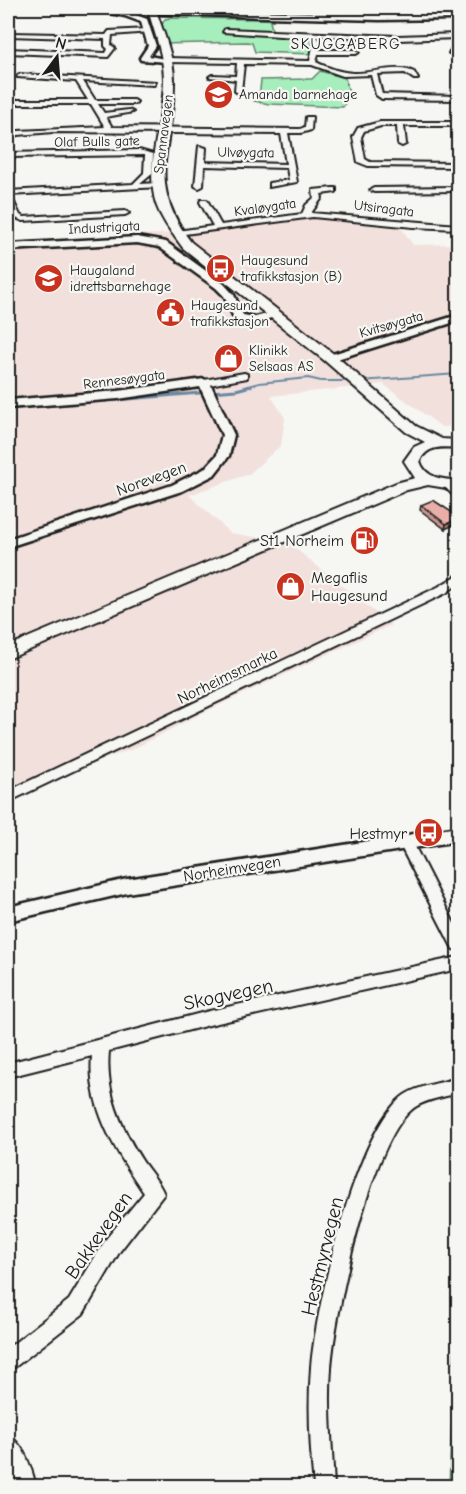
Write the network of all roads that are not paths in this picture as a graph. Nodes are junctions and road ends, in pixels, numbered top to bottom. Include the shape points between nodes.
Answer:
1 (91, 8) edge
2 (117, 8) edge
3 (155, 13) edge
4 (459, 16) edge
5 (298, 20) dead end
6 (357, 25) dead end
7 (451, 26) dead end
8 (383, 28) dead end
9 (225, 31) dead end
10 (25, 35) dead end
11 (300, 35) junction
12 (312, 36) junction
13 (360, 36) junction
14 (458, 36) edge
15 (107, 37) junction
16 (383, 38) junction
17 (8, 52) edge
18 (315, 52) junction
19 (356, 52) dead end
20 (166, 60) junction
21 (241, 61) junction
22 (314, 63) junction
23 (374, 74) junction
24 (19, 76) dead end
25 (212, 77) dead end
26 (239, 78) junction
27 (416, 78) dead end
28 (78, 79) junction
29 (154, 83) dead end
30 (238, 91) dead end
31 (459, 98) edge
32 (8, 102) edge
33 (90, 102) junction
34 (134, 102) dead end
35 (129, 112) dead end
36 (100, 116) junction
37 (309, 118) dead end
38 (14, 120) dead end
39 (400, 124) junction
40 (459, 124) edge
41 (110, 129) junction
42 (164, 129) junction
43 (284, 131) junction
44 (11, 135) junction
45 (8, 143) edge
46 (402, 144) dead end
47 (202, 148) dead end
48 (8, 155) edge
49 (201, 164) junction
50 (459, 165) edge
51 (290, 166) junction
52 (158, 185) junction
53 (136, 186) junction
54 (199, 186) dead end
55 (273, 186) dead end
56 (459, 189) edge
57 (333, 190) dead end
58 (374, 190) dead end
59 (8, 192) edge
60 (8, 198) edge
61 (204, 202) dead end
62 (125, 213) dead end
63 (306, 215) junction
64 (459, 226) edge
65 (219, 228) junction
66 (178, 235) junction
67 (8, 247) edge
68 (275, 315) junction
69 (459, 318) edge
70 (330, 358) junction
71 (244, 376) dead end
72 (204, 383) junction
73 (378, 400) junction
74 (8, 404) edge
75 (439, 443) junction
76 (458, 444) edge
77 (415, 460) junction
78 (429, 480) junction
79 (455, 488) edge
80 (8, 543) edge
81 (459, 579) edge
82 (8, 645) edge
83 (8, 653) edge
84 (8, 797) edge
85 (459, 834) edge
86 (406, 843) junction
87 (8, 914) edge
88 (459, 945) edge
89 (459, 963) edge
90 (101, 1045) junction
91 (8, 1070) edge
92 (459, 1086) edge
93 (8, 1360) edge
94 (8, 1446) edge
95 (26, 1486) edge
96 (324, 1486) edge

1 - 3 street via 144,21
2 - 3 highway
3 - 4 highway
3 - 15 street
3 - 20 main road, Spannavegen
3 - 20 street via 152,46 144,58
5 - 11 street
6 - 13 street
7 - 14 street
8 - 16 street
9 - 11 street
10 - 15 street
11 - 12 street
12 - 13 street
12 - 18 street via 317,41
13 - 16 street
14 - 16 street
15 - 17 street via 112,48 108,55
18 - 19 street
18 - 22 street
20 - 21 street
20 - 42 main road, Spannavegen via 169,80
21 - 22 street
21 - 26 street
22 - 23 street via 338,73
23 - 27 street via 402,70 412,72
23 - 31 street via 380,98
24 - 28 street
25 - 26 street
26 - 30 street
28 - 29 street
28 - 33 street
32 - 33 street
33 - 34 street
33 - 36 street
35 - 36 street
36 - 41 street
37 - 43 street, Ulvøygata via 307,129
38 - 44 street
39 - 40 street
39 - 46 street
39 - 50 street via 374,125 359,132 362,162
41 - 42 street, Olaf Bulls gate
41 - 44 street, Olaf Bulls gate
42 - 43 street, Ulvøygata via 220,126
42 - 52 main road, Spannavegen
43 - 51 street, Ulvøygata
44 - 45 street
47 - 49 street, Ulvøygata
48 - 53 street, Olaf Bulls gate via 149,154 148,174
49 - 51 street, Ulvøygata
49 - 54 street, Ulvøygata
51 - 55 street, Ulvøygata via 293,182
52 - 53 street
52 - 66 main road, Spannavegen via 163,210
53 - 59 street
56 - 58 street
57 - 63 street, Kvaløygata via 316,192 318,198
60 - 62 street via 17,217 23,219
61 - 65 street
63 - 64 street, Utsiragata
63 - 65 street, Kvaløygata
65 - 66 street, Kvaløygata
66 - 68 main road, Spannavegen
67 - 68 street, Industrigata via 156,242 226,291 239,318 255,320
68 - 70 main road, Spannavegen
69 - 70 street, Kvitsøygata
70 - 73 main road, Spannavegen
71 - 72 street, Rennesøygata
72 - 74 street, Rennesøygata
72 - 80 street, Norevegen via 228,435 223,456 209,472 177,488
73 - 75 main road via 418,434
73 - 77 main road
75 - 76 main road
75 - 77 main road
77 - 78 main road
77 - 82 main road via 395,482
78 - 79 main road
78 - 83 main road via 384,493
81 - 84 street, Norheimsmarka
85 - 86 street, Norheimvegen
86 - 87 street, Norheimvegen via 196,873
86 - 88 street
89 - 90 street, Skogvegen
90 - 91 street, Skogvegen
90 - 93 street, Bakkevegen via 99,1081 110,1121 155,1194 113,1245 76,1306
92 - 96 street, Hestmyrvegen via 408,1102 386,1129 369,1167 339,1266 321,1367
94 - 95 street

